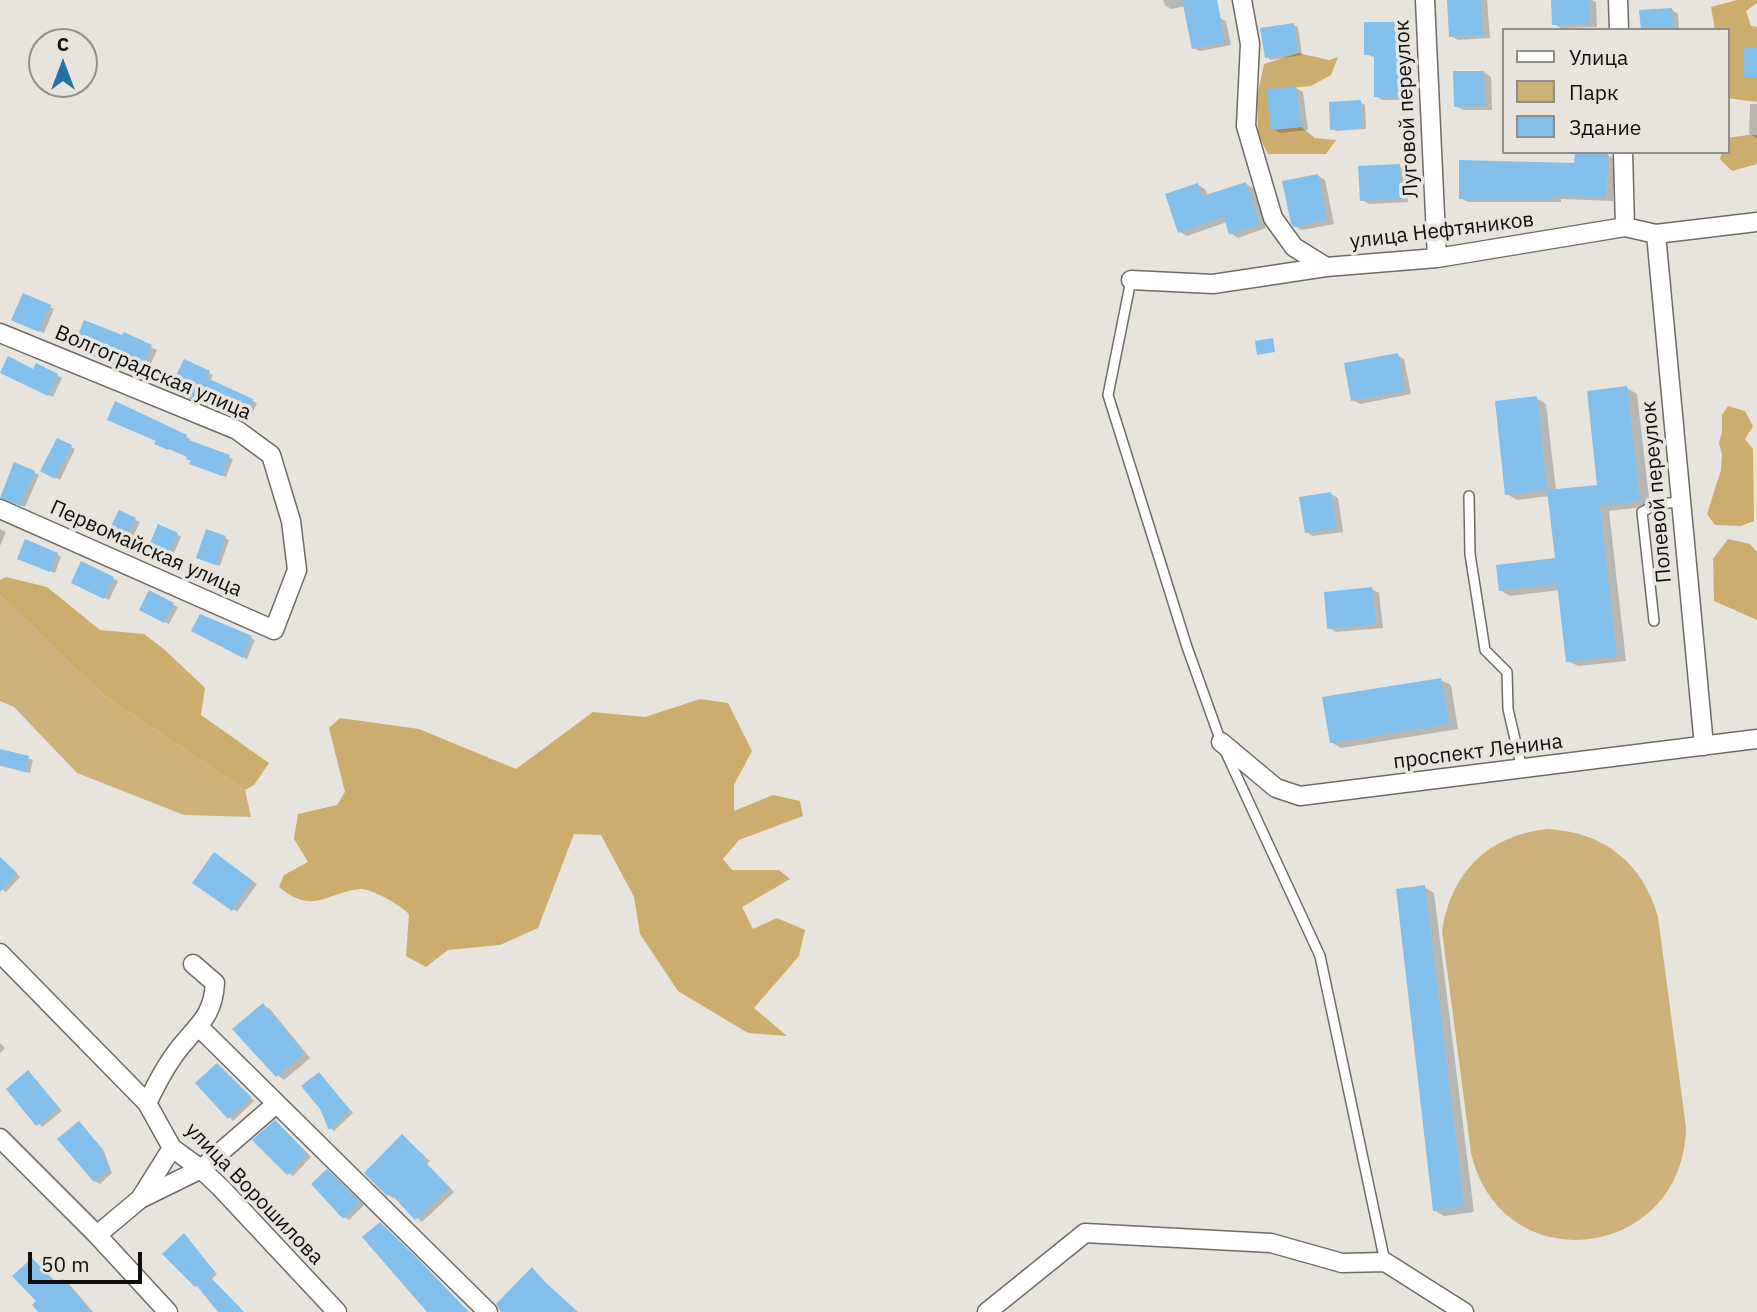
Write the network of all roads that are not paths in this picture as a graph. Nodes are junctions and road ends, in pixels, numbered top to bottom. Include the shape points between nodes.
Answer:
1 (1242, 0) edge
2 (1425, 0) edge
3 (1618, 0) edge
4 (1619, 28) edge
5 (1623, 154) edge
6 (1757, 222) edge
7 (1625, 227) junction
8 (1656, 234) junction
9 (1437, 258) junction
10 (1326, 267) junction
11 (1131, 280) joint
12 (0, 333) edge
13 (1469, 496) dead end
14 (1681, 502) junction
15 (0, 509) edge
16 (1654, 621) dead end
17 (274, 630) joint
18 (1757, 740) edge
19 (1221, 742) junction
20 (1704, 746) junction
21 (1522, 769) junction
22 (0, 953) edge
23 (194, 964) dead end
24 (199, 1027) junction
25 (147, 1103) junction
26 (276, 1104) junction
27 (0, 1138) edge
28 (172, 1148) junction
29 (201, 1169) junction
30 (140, 1199) junction
31 (97, 1235) junction
32 (1385, 1262) junction
33 (158, 1308) edge
34 (337, 1312) edge
35 (488, 1312) edge
36 (987, 1312) edge
37 (1464, 1312) edge

1 - 10 street via 1250,44 1246,126 1273,218 1294,247
2 - 9 street, Луговой переулок
3 - 4 street
5 - 7 street
6 - 8 street, улица Нефтяников
7 - 8 street, улица Нефтяников
7 - 9 street, улица Нефтяников
8 - 14 street, Полевой переулок
9 - 10 street, улица Нефтяников
10 - 11 street, улица Нефтяников via 1213,284
11 - 19 lane via 1108,395
12 - 17 street, Волгоградская улица via 237,430 271,455 291,521 297,570
13 - 21 lane via 1470,554 1485,650 1507,672 1508,709
14 - 16 lane via 1657,504 1642,512
14 - 20 street, Полевой переулок
15 - 17 street, Первомайская улица
18 - 20 street, проспект Ленина
19 - 21 street, проспект Ленина via 1276,788 1300,796
19 - 32 lane via 1320,956
20 - 21 street, проспект Ленина
22 - 25 street, улица Ворошилова
23 - 24 street via 215,984 214,1001
24 - 25 street via 160,1076
24 - 26 street
25 - 28 street, улица Ворошилова
26 - 29 street
26 - 35 street
27 - 31 street
28 - 29 street, улица Ворошилова
28 - 30 street
29 - 30 street
29 - 34 street, улица Ворошилова
30 - 31 street
31 - 33 street
32 - 36 street via 1342,1264 1271,1243 1085,1233
32 - 37 street

